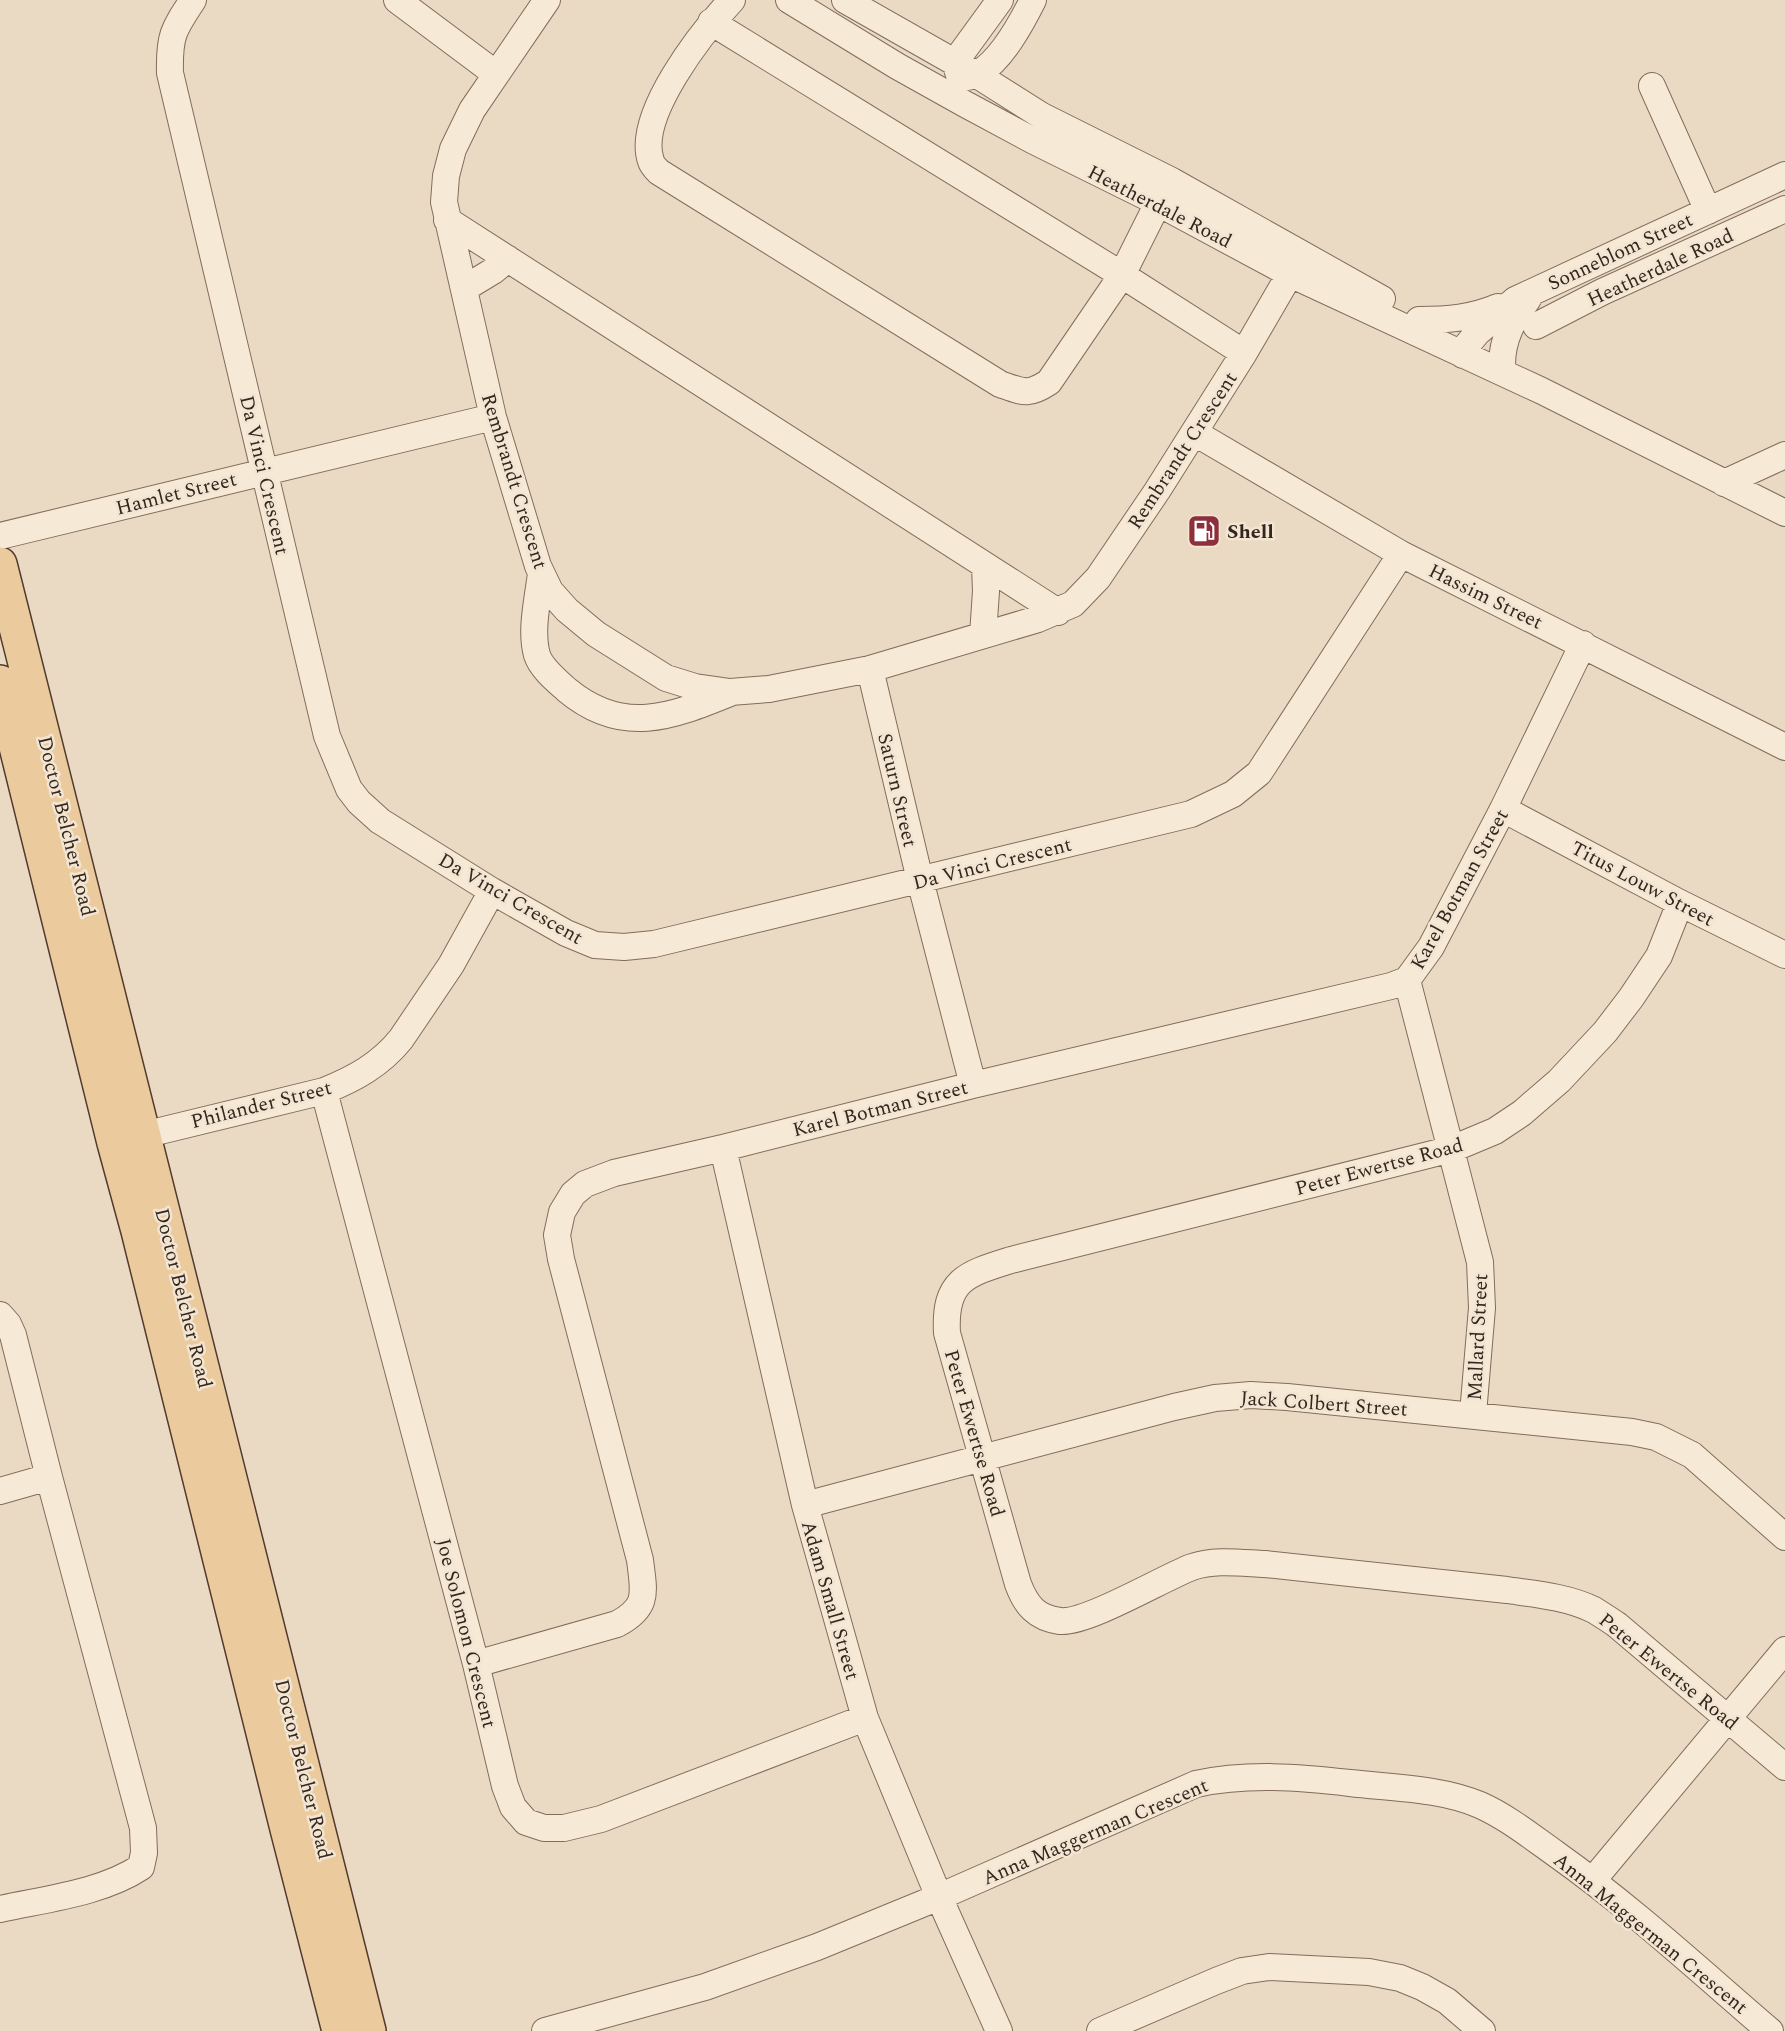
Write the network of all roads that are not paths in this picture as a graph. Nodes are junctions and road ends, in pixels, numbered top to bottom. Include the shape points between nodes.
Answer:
1 (192, 0) edge
2 (397, 0) edge
3 (547, 0) edge
4 (732, 0) edge
5 (789, 0) edge
6 (845, 0) edge
7 (1000, 0) edge
8 (1033, 0) edge
9 (711, 22) junction
10 (964, 72) junction
11 (496, 74) junction
12 (930, 85) junction
13 (1652, 86) dead end
14 (1088, 139) junction
15 (1032, 140) junction
16 (1785, 175) edge
17 (1172, 181) junction
18 (1151, 199) junction
19 (1785, 209) edge
20 (1708, 211) junction
21 (447, 220) junction
22 (1260, 231) junction
23 (508, 259) junction
24 (1312, 260) junction
25 (1122, 274) junction
26 (1290, 274) junction
27 (465, 288) junction
28 (1524, 295) junction
29 (1419, 320) junction
30 (1536, 326) dead end
31 (1465, 350) junction
32 (1245, 353) junction
33 (1502, 365) junction
34 (1542, 392) junction
35 (493, 417) junction
36 (1195, 433) junction
37 (1785, 455) edge
38 (264, 471) junction
39 (1724, 483) junction
40 (1785, 513) edge
41 (0, 536) edge
42 (1401, 554) junction
43 (0, 564) edge
44 (985, 566) junction
45 (541, 573) junction
46 (1058, 612) junction
47 (983, 635) junction
48 (1582, 644) junction
49 (870, 669) junction
50 (0, 682) edge
51 (730, 693) junction
52 (1785, 747) edge
53 (1503, 809) junction
54 (920, 880) junction
55 (492, 891) junction
56 (1680, 903) junction
57 (1785, 955) edge
58 (1407, 980) junction
59 (973, 1085) junction
60 (324, 1091) junction
61 (129, 1138) junction
62 (723, 1148) junction
63 (1452, 1149) junction
64 (0, 1315) edge
65 (1473, 1414) junction
66 (982, 1457) junction
67 (49, 1478) junction
68 (0, 1491) edge
69 (805, 1505) junction
70 (1785, 1537) edge
71 (1785, 1650) edge
72 (476, 1664) junction
73 (865, 1718) junction
74 (1728, 1719) junction
75 (1785, 1767) edge
76 (1593, 1880) junction
77 (939, 1897) junction
78 (0, 1909) edge
79 (339, 2031) edge
80 (369, 2031) edge
81 (545, 2031) edge
82 (999, 2031) edge
83 (1100, 2031) edge
84 (1482, 2031) edge
85 (1770, 2031) edge

1 - 38 street, Da Vinci Crescent via 176,25 169,46 170,73
2 - 11 street
3 - 11 street, Rembrandt Crescent
4 - 9 street
5 - 12 street, Heatherdale Road
6 - 10 street, Heatherdale Road
7 - 10 street
8 - 10 street via 989,66
9 - 25 street
9 - 25 street via 665,90 650,129 651,162 659,172 1000,384 1021,391 1036,390 1049,382
10 - 12 street
10 - 14 street, Heatherdale Road
10 - 15 street via 974,97
11 - 21 street, Rembrandt Crescent via 453,148 446,176
12 - 15 street, Heatherdale Road
13 - 20 street
14 - 17 street, Heatherdale Road
14 - 18 street via 1140,180
15 - 18 street, Heatherdale Road
16 - 20 street, Sonneblom Street
17 - 18 street
17 - 22 street, Heatherdale Road
18 - 25 street
18 - 26 street, Heatherdale Road
19 - 30 street, Heatherdale Road
20 - 28 street, Sonneblom Street
21 - 23 street
21 - 27 street, Rembrandt Crescent
22 - 24 street, Heatherdale Road
22 - 26 street
23 - 27 street
23 - 44 street
24 - 26 street
24 - 29 street, Heatherdale Road
25 - 32 street
26 - 31 street, Heatherdale Road
26 - 32 street, Rembrandt Crescent
27 - 35 street, Rembrandt Crescent
28 - 29 street via 1468,317
28 - 31 street, Sonneblom Street via 1486,323
28 - 33 street via 1510,325
29 - 31 street, Heatherdale Road
31 - 33 street, Heatherdale Road
31 - 34 street, Heatherdale Road
32 - 36 street, Rembrandt Crescent
33 - 34 street, Heatherdale Road
34 - 39 street, Heatherdale Road
35 - 38 street, Hamlet Street
35 - 45 street, Rembrandt Crescent
36 - 42 street, Hassim Street
36 - 46 street, Rembrandt Crescent via 1098,578 1073,604
37 - 39 street
38 - 41 street, Hamlet Street
38 - 55 street, Da Vinci Crescent via 327,736 349,789 380,821
39 - 40 street, Heatherdale Road
42 - 48 street, Hassim Street
42 - 54 street, Da Vinci Crescent via 1260,773 1233,795 1191,814
43 - 61 main road, Doctor Belcher Road
44 - 46 street
44 - 47 street
45 - 51 street, Rembrandt Crescent via 567,610 638,662 666,678
45 - 51 street via 534,638 537,658 554,679 580,700 605,713 647,719 696,707
46 - 47 street, Rembrandt Crescent
47 - 49 street, Rembrandt Crescent
48 - 52 street, Hassim Street
48 - 53 street, Karel Botman Street
49 - 51 street, Rembrandt Crescent
49 - 54 street, Saturn Street
50 - 61 main road, Doctor Belcher Road
53 - 56 street, Titus Louw Street
53 - 58 street, Karel Botman Street via 1431,947
54 - 55 street, Da Vinci Crescent via 624,948 595,945 566,933
54 - 59 street, Saturn Street
55 - 60 street, Philander Street via 451,964 392,1051 349,1081
56 - 57 street, Titus Louw Street
56 - 63 street, Peter Ewertse Road via 1659,956 1605,1032 1522,1113 1495,1131
58 - 59 street, Karel Botman Street
58 - 63 street, Mallard Street
59 - 62 street, Karel Botman Street
60 - 61 street, Philander Street
60 - 72 street, Joe Solomon Crescent
61 - 79 main road, Doctor Belcher Road via 138,1231
61 - 80 main road, Doctor Belcher Road via 201,1368
62 - 69 street, Adam Small Street
62 - 72 street, Karel Botman Street via 614,1173 585,1184 562,1212 557,1235 640,1560 643,1585 638,1610 596,1632
63 - 65 street, Mallard Street via 1482,1281
63 - 66 street, Peter Ewertse Road via 1011,1260 966,1277 950,1297 947,1333
64 - 67 street via 14,1335
65 - 66 street, Jack Colbert Street via 1287,1397 1215,1398
65 - 70 street, Jack Colbert Street via 1656,1437 1692,1455
66 - 69 street, Jack Colbert Street
66 - 74 street, Peter Ewertse Road via 1024,1600 1047,1618 1062,1621 1083,1617 1193,1566 1210,1563 1265,1564 1507,1590 1573,1602 1593,1610 1617,1625
67 - 68 street
67 - 78 street via 143,1828 144,1852 141,1867 111,1882
69 - 73 street, Adam Small Street
71 - 74 street
72 - 73 street, Joe Solomon Crescent via 513,1807 526,1822 544,1828 564,1828 600,1819
73 - 77 street, Adam Small Street
74 - 75 street, Peter Ewertse Road
74 - 76 street
76 - 77 street, Anna Maggerman Crescent via 1515,1825 1451,1796 1335,1781 1254,1776 1196,1784
76 - 85 street, Anna Maggerman Crescent
77 - 81 street, Anna Maggerman Crescent via 724,1981
77 - 82 street, Adam Small Street
83 - 84 street via 1242,1971 1269,1967 1370,1972 1400,1978 1447,2001

